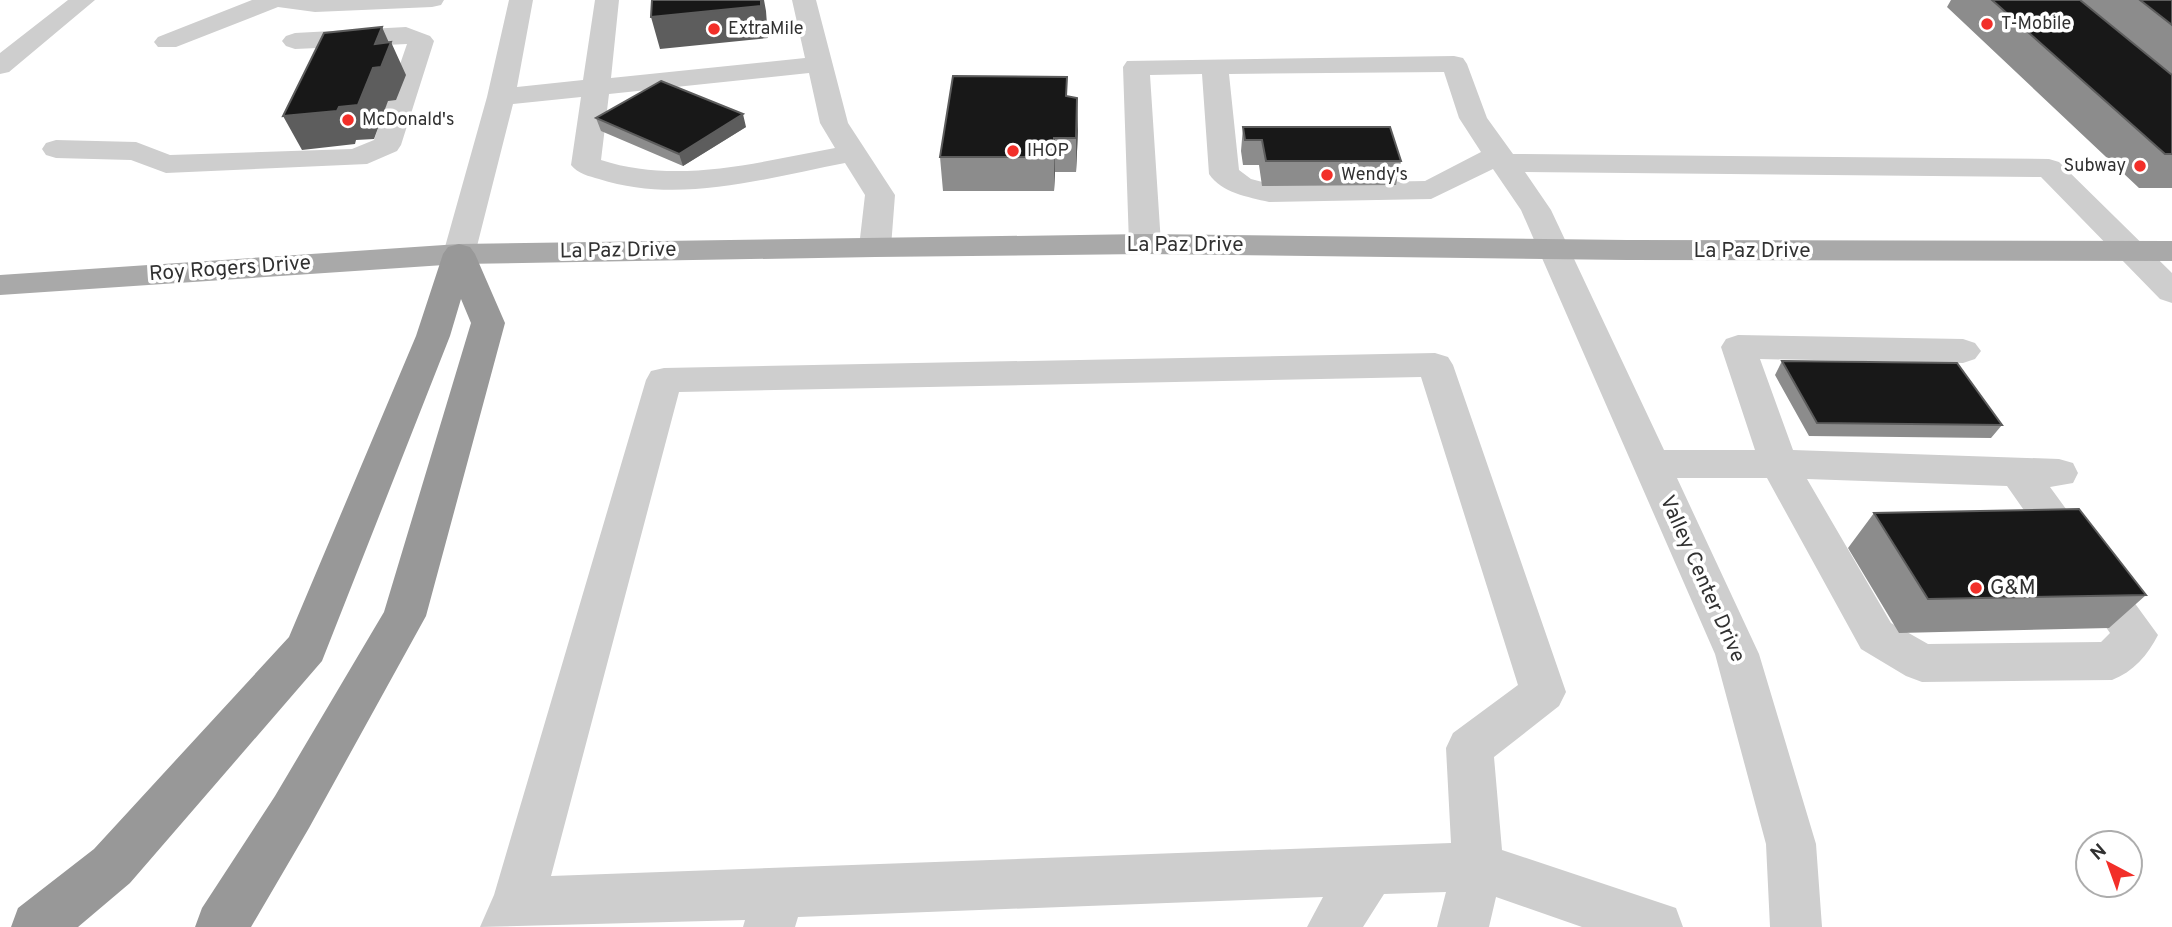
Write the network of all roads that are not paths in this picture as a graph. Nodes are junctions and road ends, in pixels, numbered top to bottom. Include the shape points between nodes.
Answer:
1 (83, 0) edge
2 (277, 0) edge
3 (432, 0) edge
4 (521, 0) edge
5 (607, 0) edge
6 (804, 0) edge
7 (387, 1) edge
8 (315, 5) junction
9 (167, 42) dead end
10 (6, 58) edge
11 (820, 64) junction
12 (1215, 66) junction
13 (598, 87) junction
14 (501, 97) junction
15 (56, 149) dead end
16 (854, 153) junction
17 (1502, 159) junction
18 (1145, 244) junction
19 (875, 247) junction
20 (1552, 249) junction
21 (2130, 251) junction
22 (2172, 251) edge
23 (459, 254) junction
24 (0, 285) edge
25 (2172, 292) edge
26 (1963, 351) dead end
27 (1651, 464) junction
28 (1779, 464) junction
29 (2018, 472) junction
30 (2059, 473) dead end
31 (1478, 866) junction
32 (1370, 870) junction
33 (774, 910) edge
34 (512, 915) edge
35 (37, 927) edge
36 (221, 927) edge
37 (1333, 927) edge
38 (1463, 927) edge
39 (1657, 927) edge
40 (1796, 927) edge

1 - 10 street
2 - 8 street
2 - 9 street
3 - 7 street
4 - 14 street
5 - 13 street
6 - 11 street
7 - 8 street
8 - 15 street via 298,20 288,49 406,36 421,41 387,145 357,158 276,160 250,143 136,151
11 - 13 street
11 - 16 street via 834,123
12 - 17 street, Valley Center Drive via 1454,64 1473,118
12 - 17 street via 1224,174 1240,185 1269,193 1430,190
12 - 18 street via 1136,67
13 - 14 street
13 - 16 street via 586,165 610,175 675,183
14 - 23 street
16 - 19 street via 880,195
17 - 20 street, Valley Center Drive via 1536,210
17 - 21 street via 2049,168
18 - 19 main road, La Paz Drive
18 - 20 main road, La Paz Drive
19 - 23 main road, La Paz Drive
20 - 21 main road, La Paz Drive
20 - 27 street, Valley Center Drive
21 - 22 main road, La Paz Drive
21 - 25 street
23 - 24 main road, Roy Rogers Drive
23 - 35 highway via 433,336 306,648 112,866
23 - 36 highway via 488,323 404,617
26 - 28 street via 1738,347
27 - 28 street
27 - 40 street, Valley Center Drive via 1741,666 1791,844
28 - 29 street
28 - 29 street via 1876,636 1922,663 2112,661 2136,635
29 - 30 street
31 - 32 street
31 - 34 street via 1470,748 1543,692 1435,365 664,380
31 - 38 street
31 - 39 street
32 - 33 street
32 - 37 street
33 - 34 street

